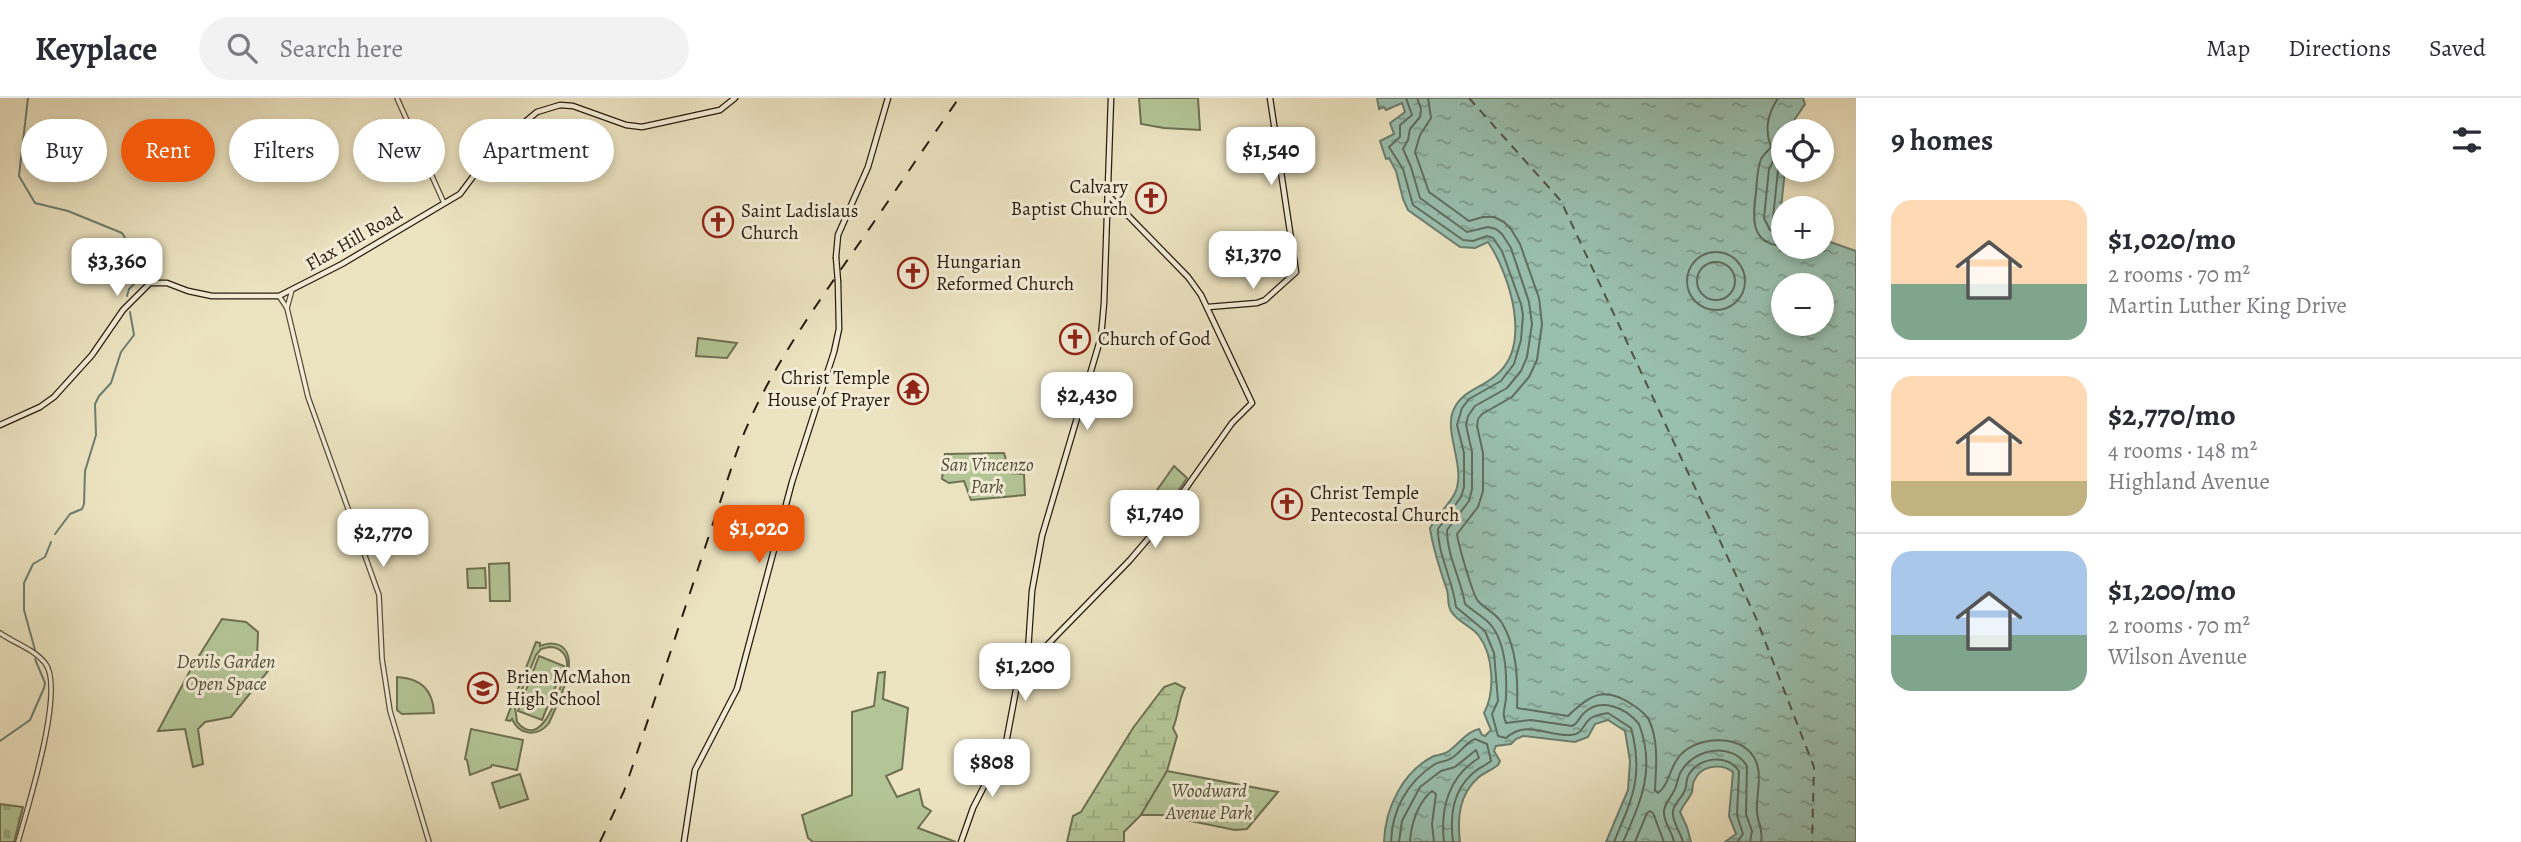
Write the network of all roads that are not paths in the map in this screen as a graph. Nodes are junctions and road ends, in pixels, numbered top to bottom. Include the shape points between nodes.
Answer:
1 (397, 98) edge
2 (735, 98) edge
3 (888, 98) edge
4 (1111, 98) edge
5 (1270, 98) edge
6 (1108, 195) junction
7 (444, 203) junction
8 (292, 290) junction
9 (279, 296) junction
10 (1208, 307) junction
11 (287, 308) junction
12 (0, 425) edge
13 (0, 633) edge
14 (1027, 667) junction
15 (18, 842) edge
16 (429, 842) edge
17 (684, 842) edge
18 (961, 842) edge

1 - 7 street
2 - 7 main road, Flax Hill Road via 720,110 642,127 573,106 548,108 504,139 464,191
3 - 17 main road, bridge via 868,167 838,235 835,352 792,482 737,689 695,770
4 - 6 main road
5 - 10 main road via 1296,272 1265,300
6 - 10 main road via 1188,277
6 - 14 main road via 1101,337 1042,536 1032,591
7 - 8 main road, Flax Hill Road
8 - 9 main road, Flax Hill Road
8 - 11 street
9 - 11 street
9 - 12 main road, Flax Hill Road via 212,296 150,283 54,397
10 - 14 main road via 1252,403 1232,422 1159,526
11 - 16 street via 308,397 379,595 390,711
13 - 15 street via 44,661 51,677 48,728
14 - 18 main road via 1018,674 1006,743

